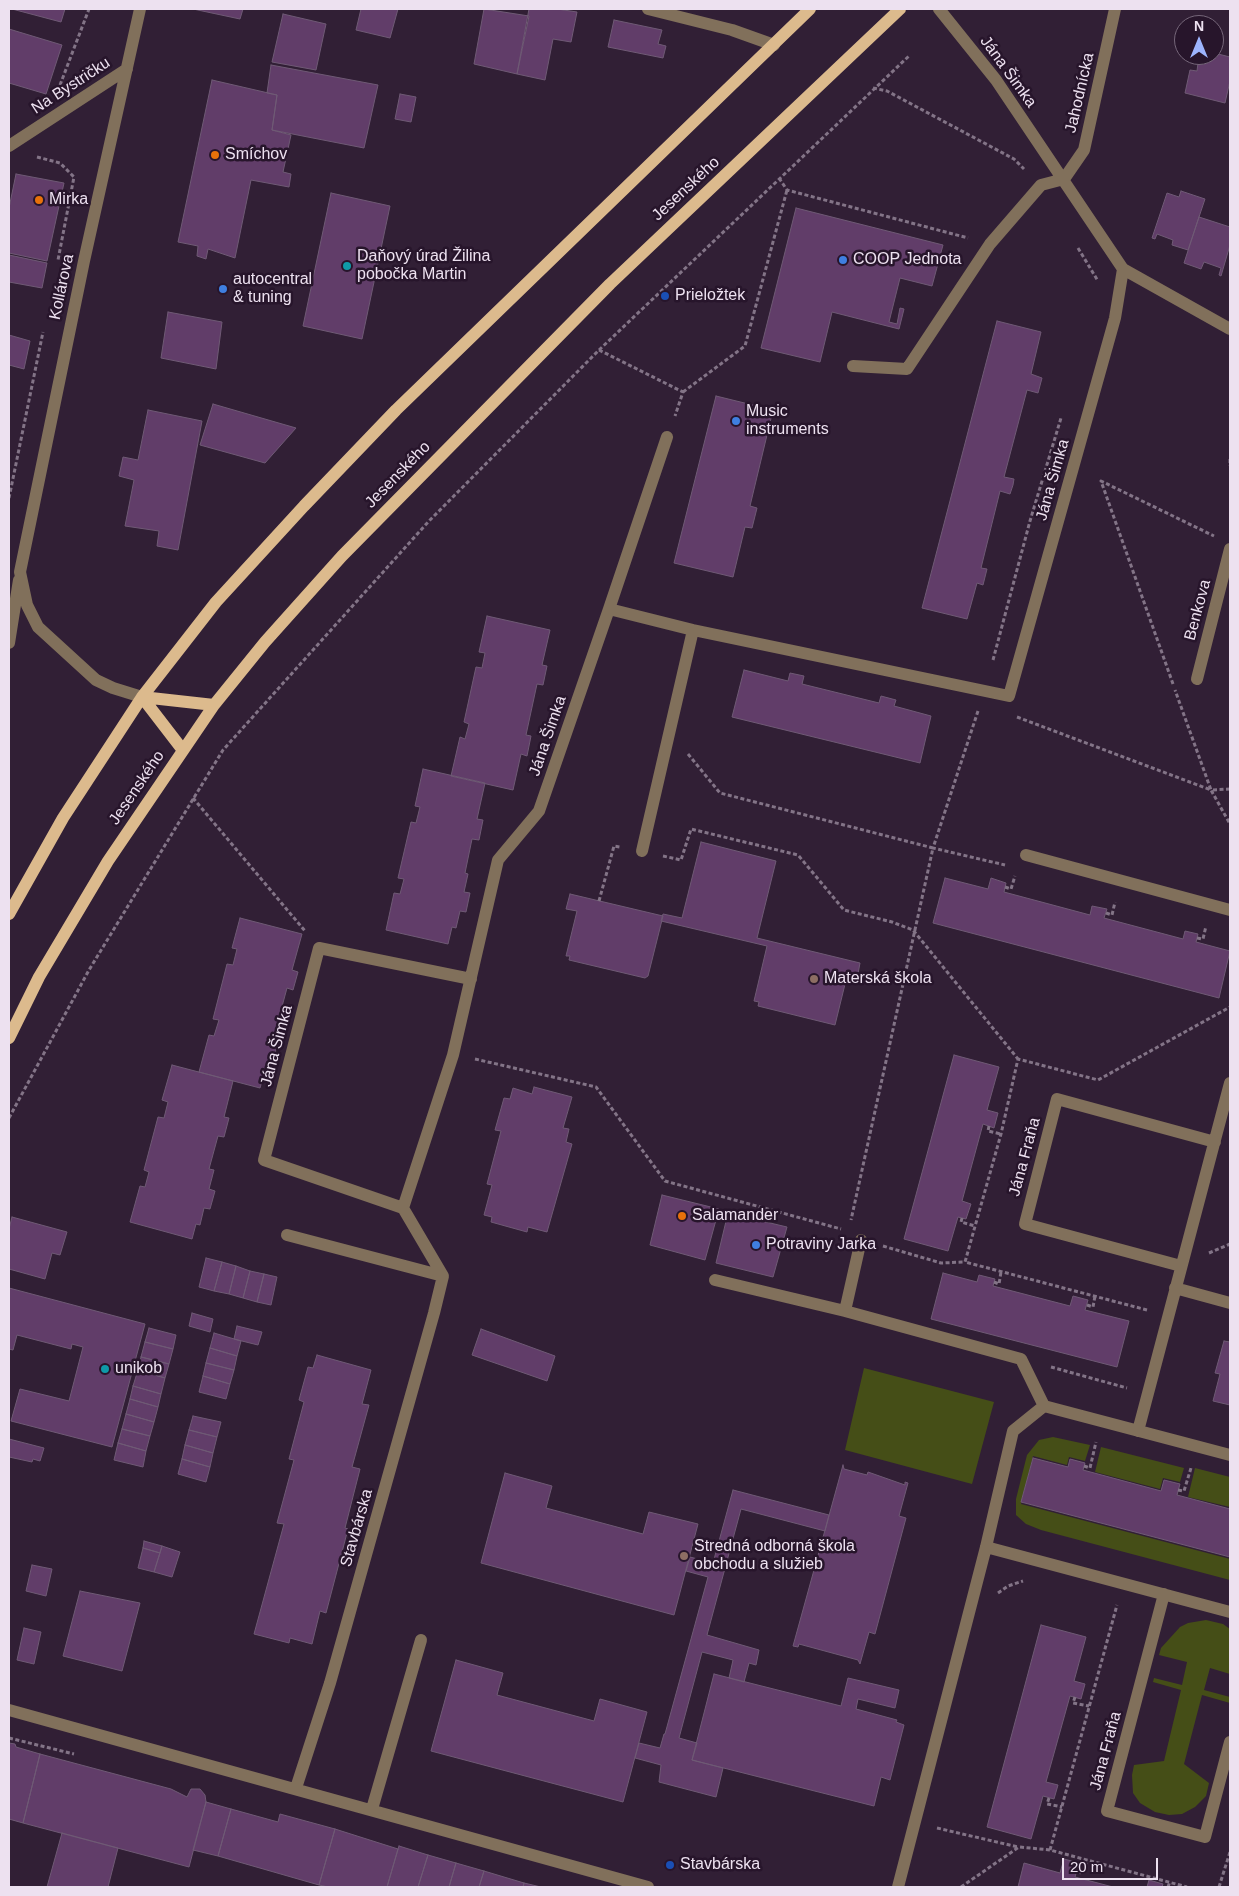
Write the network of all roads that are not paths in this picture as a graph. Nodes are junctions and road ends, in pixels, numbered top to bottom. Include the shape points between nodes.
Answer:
1 (140, 9) edge
2 (648, 9) edge
3 (810, 9) edge
4 (900, 9) edge
5 (938, 9) edge
6 (1116, 9) edge
7 (774, 44) junction
8 (127, 68) junction
9 (9, 146) edge
10 (1064, 179) junction
11 (1123, 269) junction
12 (1230, 329) edge
13 (853, 366) dead end
14 (667, 437) road end
15 (1230, 550) edge
16 (20, 572) junction
17 (609, 609) junction
18 (693, 630) junction
19 (9, 643) edge
20 (1196, 679) dead end
21 (142, 697) junction
22 (214, 705) junction
23 (182, 749) junction
24 (642, 851) road end
25 (1026, 855) dead end
26 (1230, 910) edge
27 (9, 914) edge
28 (471, 979) junction
29 (9, 1038) edge
30 (1230, 1083) edge
31 (1215, 1142) junction
32 (403, 1208) junction
33 (287, 1235) dead end
34 (862, 1240) road end
35 (1181, 1266) junction
36 (443, 1276) junction
37 (715, 1280) dead end
38 (1175, 1288) junction
39 (1230, 1303) edge
40 (845, 1311) junction
41 (1044, 1406) junction
42 (1138, 1431) junction
43 (1230, 1455) edge
44 (986, 1547) junction
45 (1164, 1594) junction
46 (1230, 1612) edge
47 (421, 1640) dead end
48 (9, 1710) edge
49 (1230, 1742) edge
50 (296, 1788) junction
51 (372, 1809) junction
52 (648, 1887) edge
53 (898, 1887) edge

1 - 8 street, Kollárova
2 - 7 street
3 - 7 main road
4 - 22 main road, Jesenského via 610,284 467,427 342,556
5 - 10 street, Jána Šimka via 996,80
6 - 10 street, Jahodnícka via 1084,150
7 - 21 main road via 396,410 216,602
8 - 9 street, Na Bystričku
8 - 16 street, Kollárova
10 - 11 street, Jána Šimka
10 - 13 street via 1042,186 990,244 907,369
11 - 12 street
11 - 18 street, Jána Šimka via 1115,318 1009,696
14 - 17 street, Jána Šimka
15 - 20 street, Benkova
16 - 19 street, Kollárova
16 - 21 street, Kollárova via 27,604 38,628 96,680
17 - 18 street, Jána Šimka
17 - 28 street, Jána Šimka via 539,811 498,860
18 - 24 street
21 - 22 main road
21 - 23 main road
21 - 27 main road via 63,818
22 - 23 main road, Jesenského
23 - 29 main road, Jesenského via 108,861 39,977
25 - 26 street
28 - 32 street, Jána Šimka via 453,1054
28 - 32 street, Jána Šimka via 319,948 264,1160
30 - 31 street
31 - 35 street
31 - 35 street, Jána Fraňa via 1057,1099 1025,1224
32 - 36 street
33 - 36 street
34 - 40 street
35 - 38 street
36 - 50 street, Stavbárska via 333,1673
37 - 40 street
38 - 39 street
38 - 42 street
40 - 41 street via 1022,1359
41 - 42 street
41 - 44 street via 1013,1431
42 - 43 street
44 - 45 street
44 - 53 street
45 - 46 street
45 - 49 street, Jána Fraňa via 1107,1811 1205,1837
47 - 51 street
48 - 50 street
50 - 51 street
51 - 52 street

